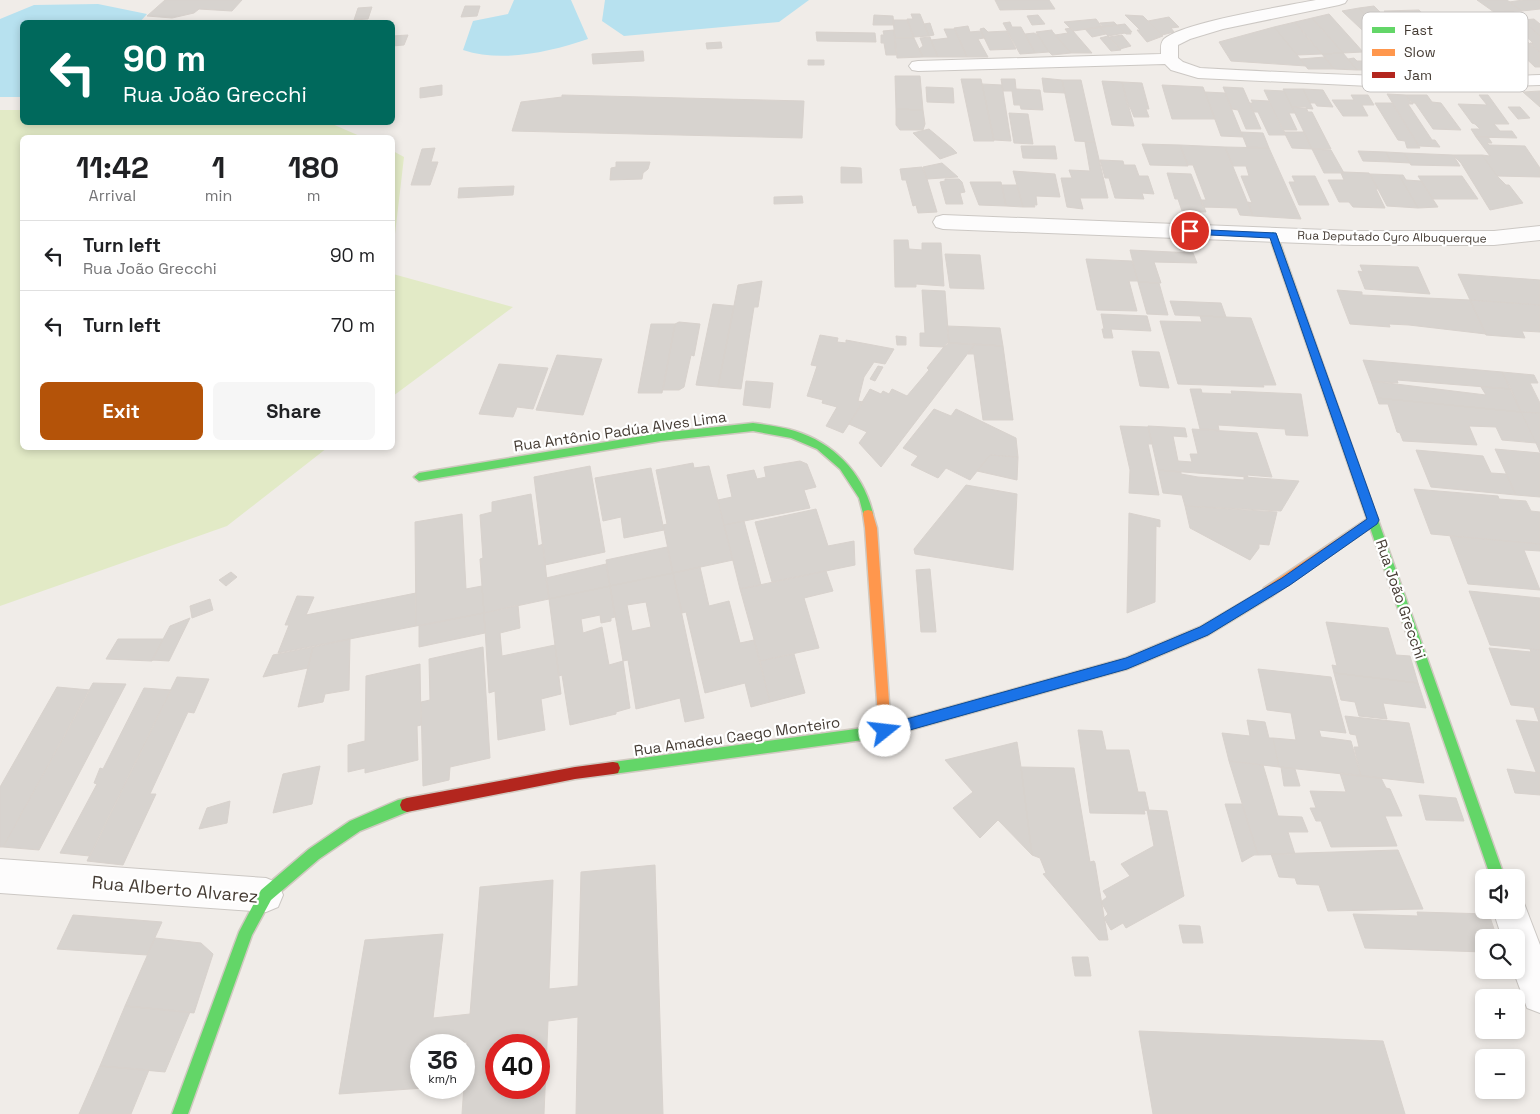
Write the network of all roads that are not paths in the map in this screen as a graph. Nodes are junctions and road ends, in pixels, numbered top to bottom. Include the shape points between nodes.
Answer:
1 (1340, 0) edge
2 (1169, 59) junction
3 (918, 66) dead end
4 (1362, 82) edge
5 (944, 222) dead end
6 (1540, 233) edge
7 (1273, 235) junction
8 (419, 477) dead end
9 (1373, 520) junction
10 (885, 731) junction
11 (1495, 869) edge
12 (0, 876) edge
13 (266, 894) junction
14 (1513, 919) edge
15 (1540, 995) edge
16 (180, 1114) edge

1 - 2 street via 1184,35 1170,43
2 - 3 street
2 - 4 street via 1177,66 1198,72
5 - 7 street, Rua Deputado Cyro Albuquerque
6 - 7 street, Rua Deputado Cyro Albuquerque via 1494,238
7 - 9 street, Rua João Grecchi
8 - 10 street, Rua Antônio Padúa Alves Lima via 661,437 753,428 793,434 821,446 844,466 864,497 871,528
9 - 10 street, Rua Amadeu Caego Monteiro via 1286,582 1204,631 1127,663
9 - 11 street, Rua João Grecchi
10 - 13 street, Rua Amadeu Caego Monteiro via 575,773 398,807 355,826 314,854
12 - 13 street, Rua Alberto Alvarez
13 - 16 street, Rua Alberto Alvarez via 246,932
14 - 15 street

